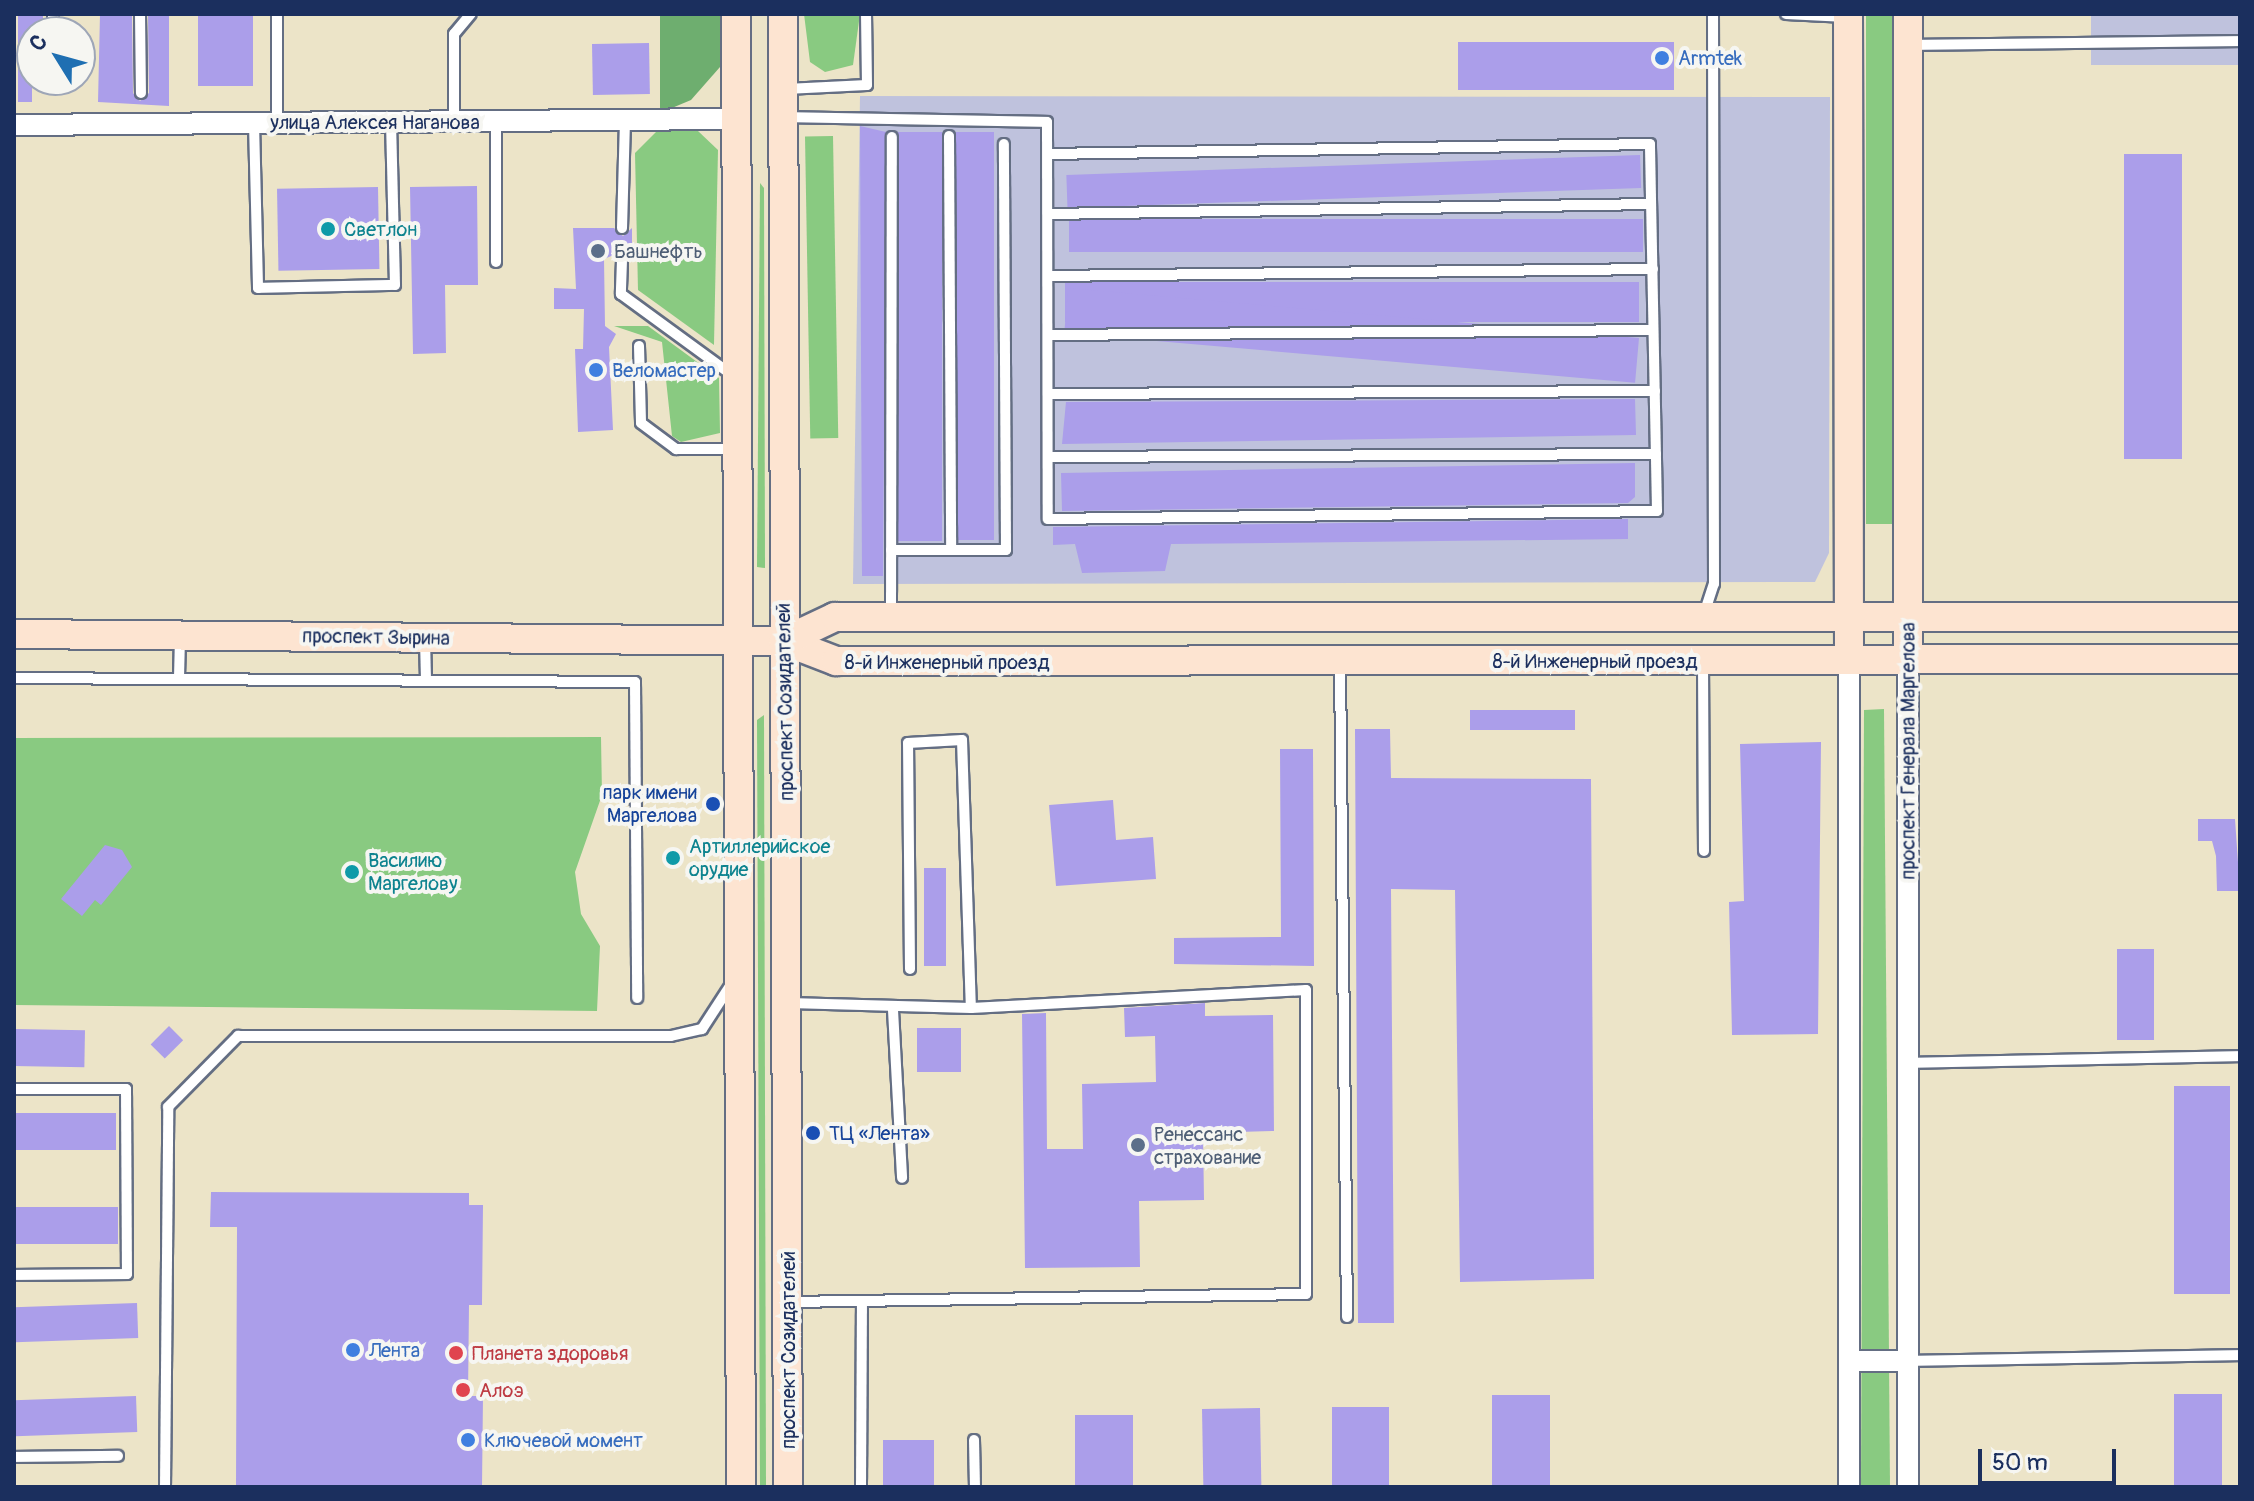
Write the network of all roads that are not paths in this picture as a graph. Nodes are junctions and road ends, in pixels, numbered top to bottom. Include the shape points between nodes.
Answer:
1 (140, 14) edge
2 (277, 14) edge
3 (471, 14) edge
4 (736, 14) edge
5 (783, 14) edge
6 (866, 14) edge
7 (1713, 14) edge
8 (1786, 14) edge
9 (1908, 14) edge
10 (1848, 15) edge
11 (2240, 41) edge
12 (1908, 45) junction
13 (141, 93) dead end
14 (784, 103) junction
15 (737, 119) junction
16 (625, 120) junction
17 (454, 121) junction
18 (496, 121) junction
19 (391, 122) junction
20 (254, 123) junction
21 (277, 123) junction
22 (14, 125) edge
23 (949, 136) dead end
24 (892, 137) dead end
25 (1004, 144) dead end
26 (1048, 154) junction
27 (1651, 204) junction
28 (1049, 214) junction
29 (622, 228) dead end
30 (622, 260) dead end
31 (496, 262) dead end
32 (1653, 269) junction
33 (1048, 276) junction
34 (1653, 330) junction
35 (1048, 335) junction
36 (639, 346) dead end
37 (737, 378) junction
38 (1655, 391) junction
39 (1049, 394) junction
40 (738, 449) junction
41 (1656, 454) junction
42 (1048, 457) junction
43 (891, 550) junction
44 (951, 550) junction
45 (891, 617) junction
46 (1703, 617) junction
47 (1849, 617) junction
48 (1908, 617) junction
49 (2240, 617) edge
50 (14, 634) edge
51 (180, 635) junction
52 (424, 637) junction
53 (738, 640) junction
54 (784, 641) junction
55 (1849, 659) junction
56 (2240, 659) edge
57 (1908, 660) junction
58 (1703, 661) junction
59 (1340, 663) junction
60 (14, 678) edge
61 (179, 678) junction
62 (426, 680) junction
63 (1704, 851) dead end
64 (740, 961) junction
65 (910, 969) dead end
66 (637, 998) dead end
67 (787, 1003) junction
68 (971, 1008) junction
69 (893, 1010) junction
70 (2240, 1056) edge
71 (1908, 1063) junction
72 (14, 1089) edge
73 (902, 1178) dead end
74 (14, 1275) edge
75 (862, 1301) junction
76 (787, 1302) junction
77 (1347, 1317) dead end
78 (2240, 1355) edge
79 (1908, 1361) junction
80 (1850, 1368) junction
81 (974, 1440) dead end
82 (118, 1456) dead end
83 (14, 1457) edge
84 (165, 1487) edge
85 (741, 1487) edge
86 (788, 1487) edge
87 (861, 1487) edge
88 (975, 1487) edge
89 (1849, 1487) edge
90 (1908, 1487) edge

1 - 13 lane
2 - 21 lane
3 - 17 lane via 454,34
4 - 15 street
5 - 14 street, проспект Созидателей
6 - 14 lane via 867,85
7 - 46 lane via 1714,584
8 - 10 lane
9 - 12 street, проспект Генерала Маргелова
10 - 47 street
11 - 12 lane
12 - 48 street, проспект Генерала Маргелова
14 - 15 street
14 - 26 lane via 1047,122
14 - 54 street, проспект Созидателей
15 - 16 street, улица Алексея Наганова
15 - 37 street
16 - 18 street, улица Алексея Наганова
16 - 29 lane
17 - 18 street, улица Алексея Наганова
17 - 19 street, улица Алексея Наганова
18 - 31 lane
19 - 20 lane via 395,285 258,288
19 - 21 street, улица Алексея Наганова
20 - 21 street, улица Алексея Наганова
20 - 22 street, улица Алексея Наганова
23 - 44 lane
24 - 43 lane
25 - 44 lane via 1006,550
26 - 27 lane via 1650,144
26 - 28 lane
27 - 28 lane
27 - 32 lane
28 - 33 lane
30 - 37 lane via 621,294
32 - 33 lane
32 - 34 lane
33 - 35 lane
34 - 35 lane
34 - 38 lane
35 - 39 lane
36 - 40 lane via 641,423 676,449
37 - 40 street
38 - 39 lane
38 - 41 lane
39 - 42 lane
40 - 53 street
41 - 42 lane
41 - 42 lane via 1657,511 1048,519
43 - 44 lane
43 - 45 lane
45 - 46 street
45 - 54 street via 835,617
46 - 47 street
46 - 58 street
47 - 48 street
47 - 55 street
48 - 49 street
48 - 57 street, проспект Генерала Маргелова
50 - 51 street, проспект Зырина
51 - 52 street, проспект Зырина
51 - 61 lane
52 - 53 street, проспект Зырина
52 - 62 lane
53 - 54 street, проспект Зырина
53 - 64 street
54 - 59 street, 8-й Инженерный проезд via 836,661
54 - 67 street, проспект Созидателей
55 - 57 street, 8-й Инженерный проезд
55 - 58 street, 8-й Инженерный проезд
55 - 80 street
56 - 57 street, 8-й Инженерный проезд
57 - 71 street, проспект Генерала Маргелова
58 - 59 street, 8-й Инженерный проезд
58 - 63 lane
59 - 77 lane
60 - 61 lane
61 - 62 lane
62 - 66 lane via 635,682
64 - 84 lane via 723,1004 702,1029 671,1036 238,1036 168,1107
64 - 85 street
65 - 68 lane via 908,743 962,740
67 - 69 lane
67 - 76 street, проспект Созидателей
68 - 69 lane
68 - 75 lane via 1306,990 1306,1294
69 - 73 lane
70 - 71 lane
71 - 79 street, проспект Генерала Маргелова
72 - 74 lane via 126,1089 127,1274
75 - 76 lane
75 - 87 lane
76 - 86 street, проспект Созидателей
78 - 79 lane
79 - 80 street
79 - 90 street, проспект Генерала Маргелова
80 - 89 street
81 - 88 lane
82 - 83 lane

